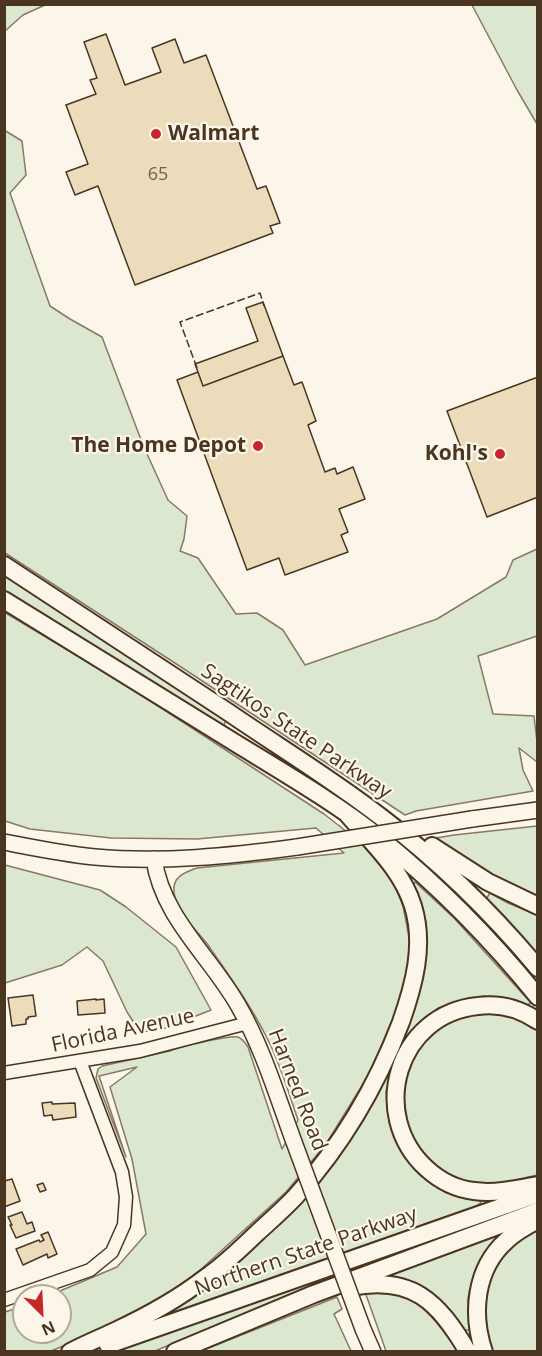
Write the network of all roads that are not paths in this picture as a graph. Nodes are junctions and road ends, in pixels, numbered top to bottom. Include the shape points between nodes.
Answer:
1 (4, 565) edge
2 (4, 600) edge
3 (314, 770) junction
4 (537, 810) edge
5 (348, 815) junction
6 (4, 842) edge
7 (154, 859) junction
8 (537, 906) edge
9 (537, 968) edge
10 (537, 998) edge
11 (537, 1021) edge
12 (248, 1023) junction
13 (80, 1061) junction
14 (4, 1073) edge
15 (537, 1185) edge
16 (537, 1194) edge
17 (537, 1211) edge
18 (537, 1220) edge
19 (314, 1294) junction
20 (4, 1300) edge
21 (70, 1352) edge
22 (89, 1352) edge
23 (175, 1352) edge
24 (373, 1352) edge
25 (468, 1352) edge
26 (484, 1352) edge

1 - 3 highway, Sagtikos State Parkway
2 - 5 highway, Sagtikos State Parkway
3 - 8 highway via 364,794 452,860
3 - 9 highway, Sagtikos State Parkway via 382,817 435,861 494,918
4 - 7 main road, bridge via 235,855
5 - 10 highway, Sagtikos State Parkway via 450,900
5 - 21 highway via 399,874 413,906 418,941 410,995 368,1095 313,1176 223,1264 158,1309
6 - 7 main road via 89,856
7 - 12 main road, Harned Road via 169,907 224,982
11 - 15 highway via 519,1010 496,1004 471,1006 447,1015 426,1029 403,1059 395,1100 397,1121 406,1144 420,1163 440,1179 473,1191
12 - 13 street, Florida Avenue via 140,1051
12 - 24 main road, Harned Road, bridge
13 - 14 street, Florida Avenue
13 - 20 street via 122,1172 126,1197 124,1225 112,1252 90,1270
16 - 22 highway, Northern State Parkway
17 - 19 highway, Northern State Parkway
18 - 26 highway via 516,1232 486,1267 478,1291 477,1314
19 - 23 highway, Northern State Parkway
19 - 25 highway via 369,1284 402,1286 441,1312

